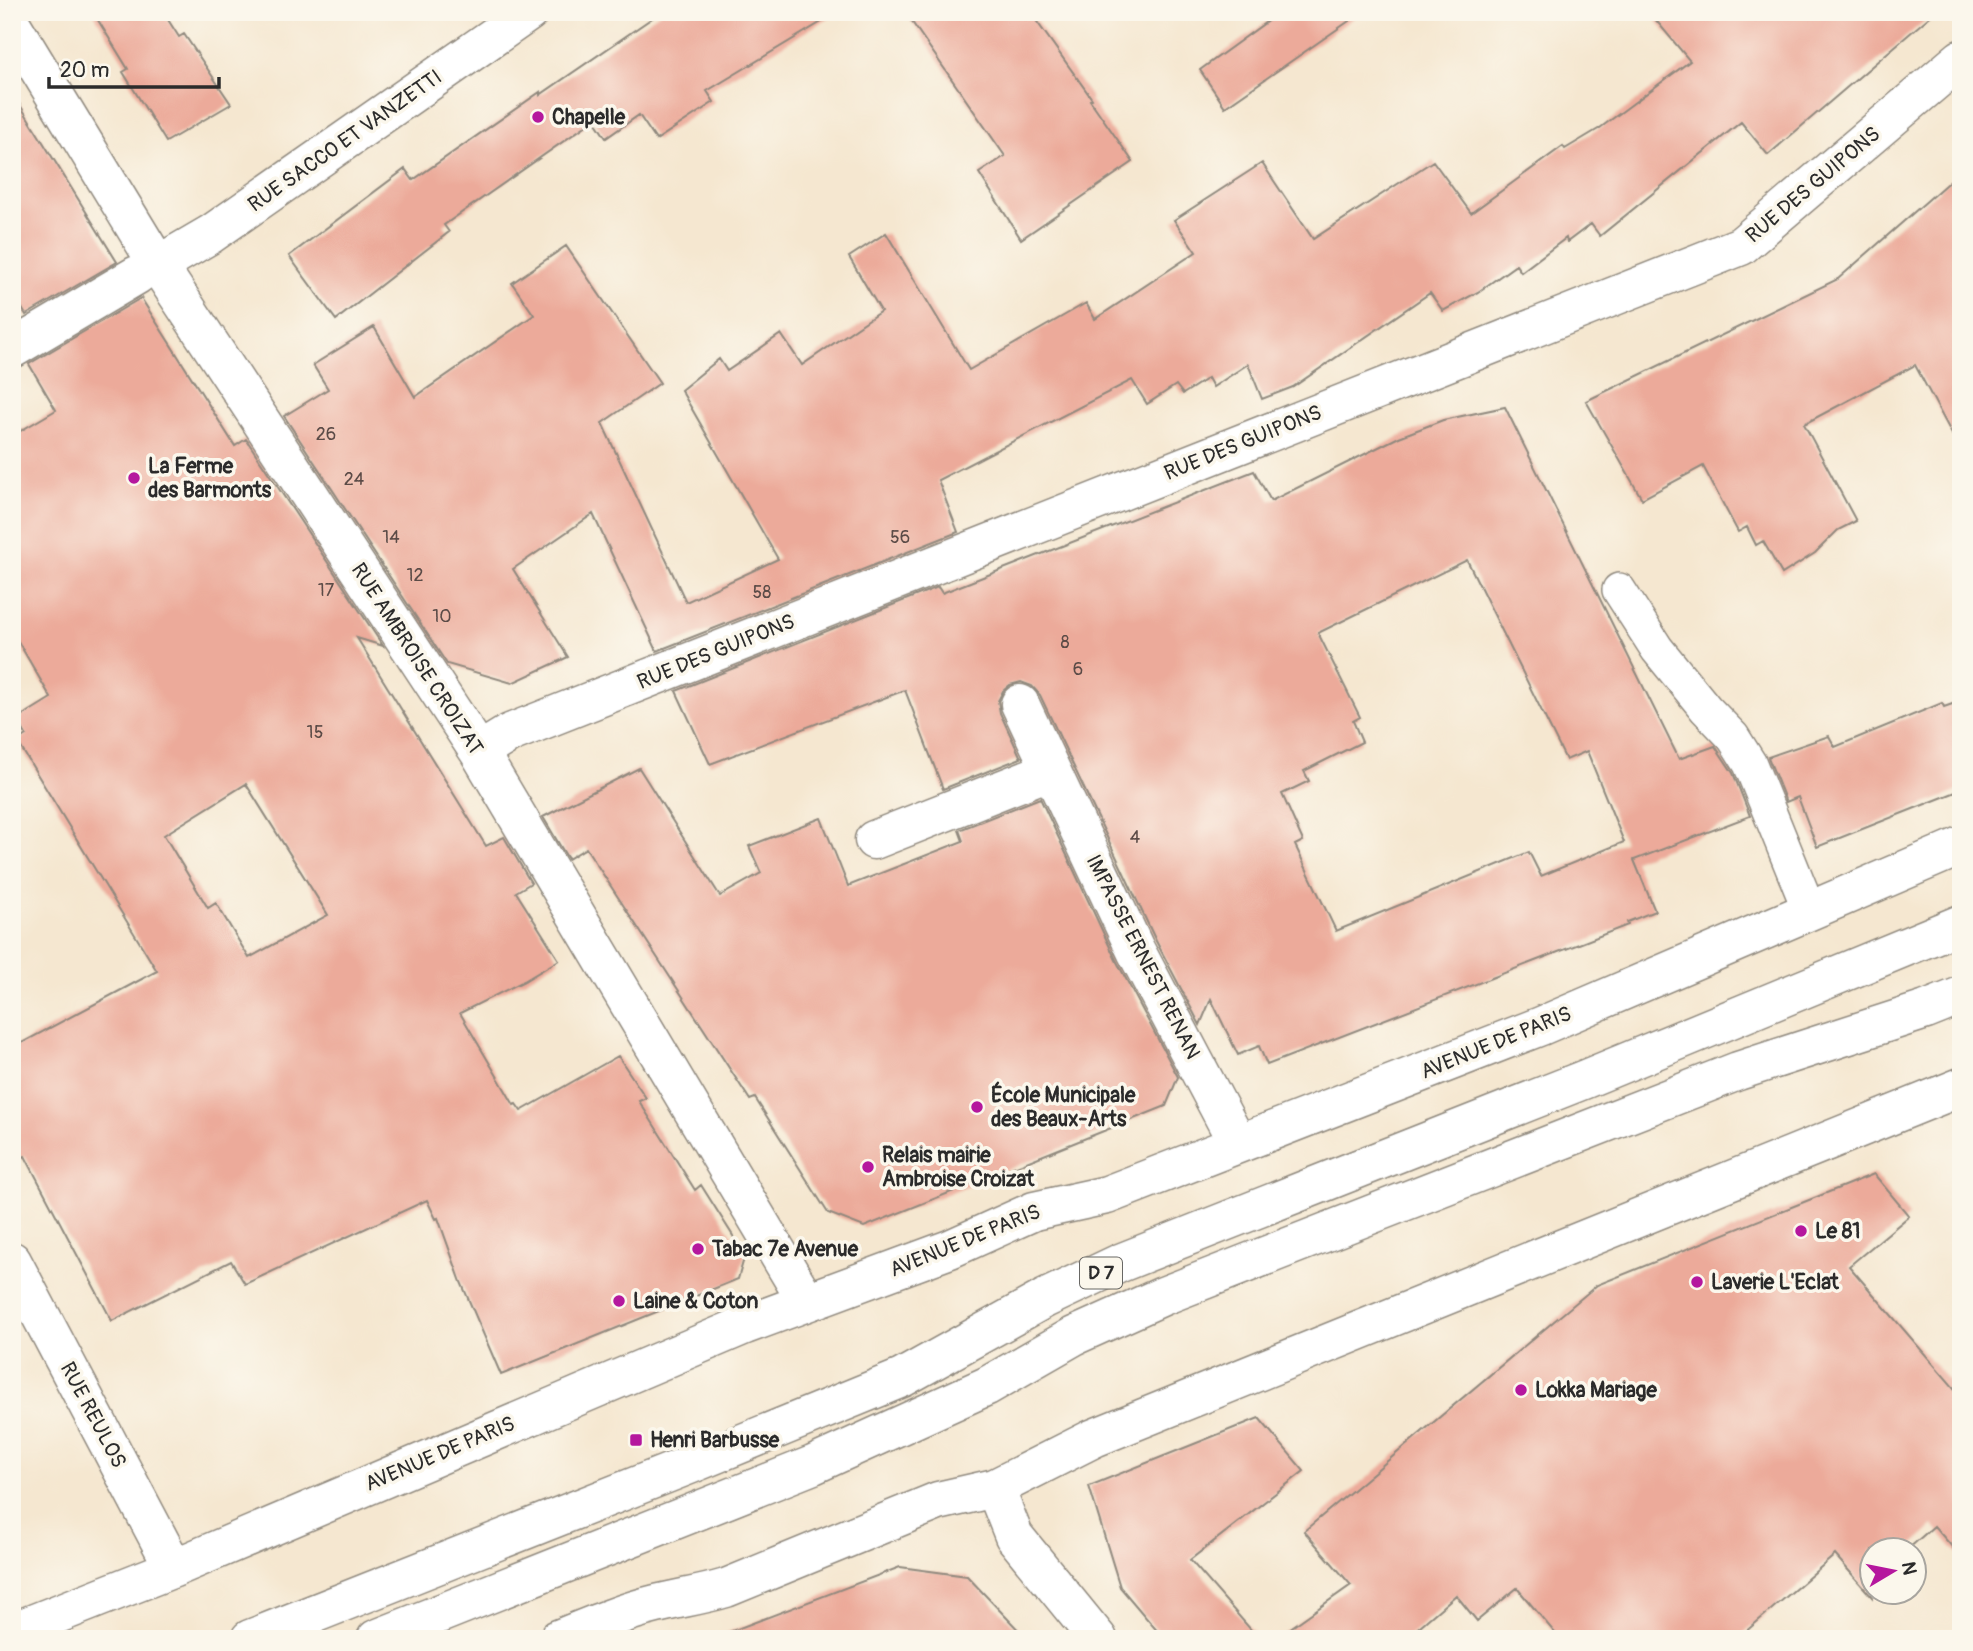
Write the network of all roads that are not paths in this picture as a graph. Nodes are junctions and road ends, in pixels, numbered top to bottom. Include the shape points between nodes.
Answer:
1 (529, 12) edge
2 (12, 26) edge
3 (1961, 59) edge
4 (148, 270) junction
5 (12, 349) edge
6 (1619, 590) dead end
7 (1020, 704) dead end
8 (479, 752) junction
9 (1051, 770) junction
10 (874, 840) dead end
11 (1961, 846) edge
12 (1811, 912) junction
13 (1961, 924) edge
14 (1961, 996) edge
15 (1961, 1087) edge
16 (1238, 1144) junction
17 (12, 1261) edge
18 (807, 1301) junction
19 (995, 1488) junction
20 (174, 1567) junction
21 (12, 1632) edge
22 (250, 1639) edge
23 (376, 1639) edge
24 (558, 1639) edge
25 (1098, 1639) edge

1 - 4 street, RUE SACCO ET VANZETTI via 211,234
2 - 4 street, RUE AMBROISE CROIZAT
3 - 8 street, RUE DES GUIPONS via 1741,246 510,733
4 - 5 street, RUE SACCO ET VANZETTI
4 - 8 street, RUE AMBROISE CROIZAT
6 - 12 lane via 1657,649 1750,764
7 - 9 street, IMPASSE ERNEST RENAN
8 - 18 street, RUE AMBROISE CROIZAT
9 - 10 street
9 - 16 street, IMPASSE ERNEST RENAN via 1136,951
11 - 12 street, AVENUE DE PARIS
12 - 16 street, AVENUE DE PARIS via 1541,1026
13 - 22 street, D 7 via 1121,1264 1044,1299 902,1378
14 - 23 street, D 7 via 1738,1071 1163,1296 1074,1336 987,1386 813,1465
15 - 19 street via 1094,1438
16 - 18 street, AVENUE DE PARIS via 1107,1195 1034,1211 950,1249
17 - 20 street, RUE REULOS
18 - 20 street, AVENUE DE PARIS
19 - 24 street via 938,1501 726,1588 656,1604
19 - 25 street via 1014,1536
20 - 21 street, AVENUE DE PARIS

